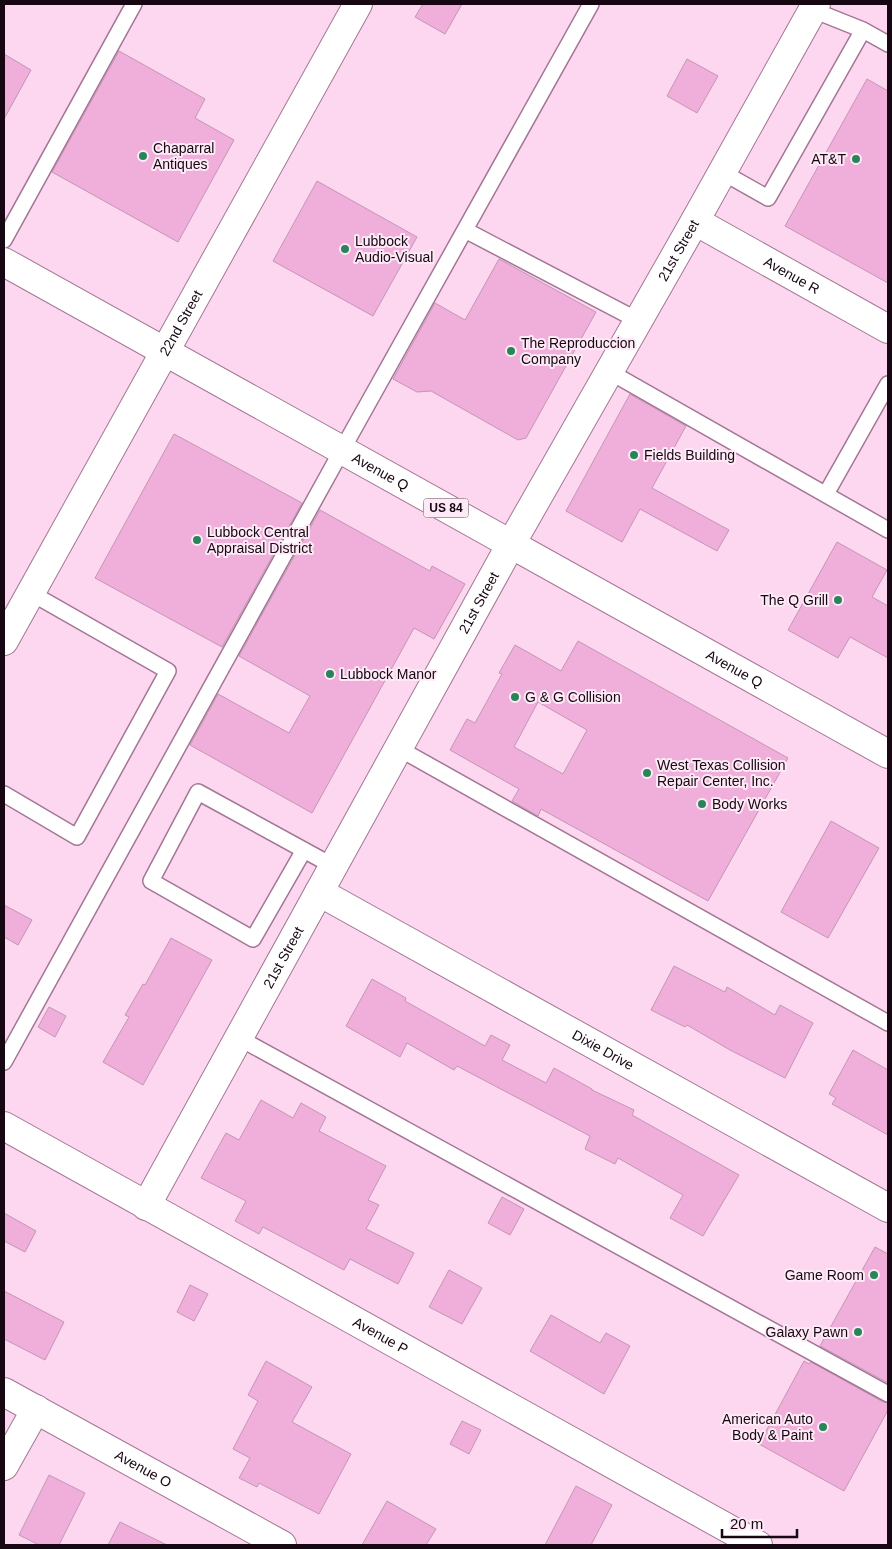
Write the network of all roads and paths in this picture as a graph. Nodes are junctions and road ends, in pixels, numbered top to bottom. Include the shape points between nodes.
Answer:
1 (134, 4) edge
2 (358, 4) edge
3 (591, 4) edge
4 (814, 7) edge
5 (863, 30) junction
6 (888, 44) edge
7 (722, 172) junction
8 (695, 221) junction
9 (465, 230) junction
10 (4, 240) edge
11 (4, 262) edge
12 (639, 321) junction
13 (888, 329) edge
14 (164, 351) junction
15 (610, 372) junction
16 (888, 384) edge
17 (342, 450) junction
18 (826, 494) junction
19 (888, 530) edge
20 (512, 544) junction
21 (31, 593) junction
22 (4, 641) edge
23 (398, 748) junction
24 (888, 754) edge
25 (4, 794) edge
26 (304, 850) junction
27 (333, 866) junction
28 (319, 892) junction
29 (888, 1023) edge
30 (239, 1038) junction
31 (4, 1062) edge
32 (4, 1126) edge
33 (146, 1206) junction
34 (888, 1208) edge
35 (4, 1392) edge
36 (888, 1394) edge
37 (36, 1410) junction
38 (4, 1466) edge
39 (282, 1545) edge
40 (758, 1545) edge

1 - 10 lane
2 - 14 main road, 22nd Street
3 - 9 lane
4 - 5 lane
4 - 7 main road, 21st Street
5 - 6 lane
5 - 7 lane via 768,198
7 - 8 main road, 21st Street
8 - 12 main road, 21st Street
8 - 13 main road, Avenue R
9 - 12 lane
9 - 17 lane
11 - 14 main road, Avenue Q / US 84
12 - 15 main road, 21st Street
14 - 17 main road, Avenue Q / US 84
14 - 21 main road, 22nd Street
15 - 18 lane
15 - 20 main road, 21st Street
16 - 18 lane
17 - 20 main road, Avenue Q / US 84
17 - 31 lane
18 - 19 lane
20 - 23 main road, 21st Street
20 - 24 main road, Avenue Q / US 84
21 - 22 main road, 22nd Street
21 - 25 lane via 168,671 77,837
23 - 27 main road, 21st Street
23 - 29 lane
26 - 26 lane via 198,792 151,881 253,939
26 - 27 lane
27 - 28 main road, 21st Street
28 - 30 main road, 21st Street
28 - 34 main road, Dixie Drive
30 - 33 main road, 21st Street
30 - 36 lane
32 - 33 main road, Avenue P
33 - 40 main road, Avenue P
35 - 37 main road, Avenue O
37 - 38 main road
37 - 39 main road, Avenue O

